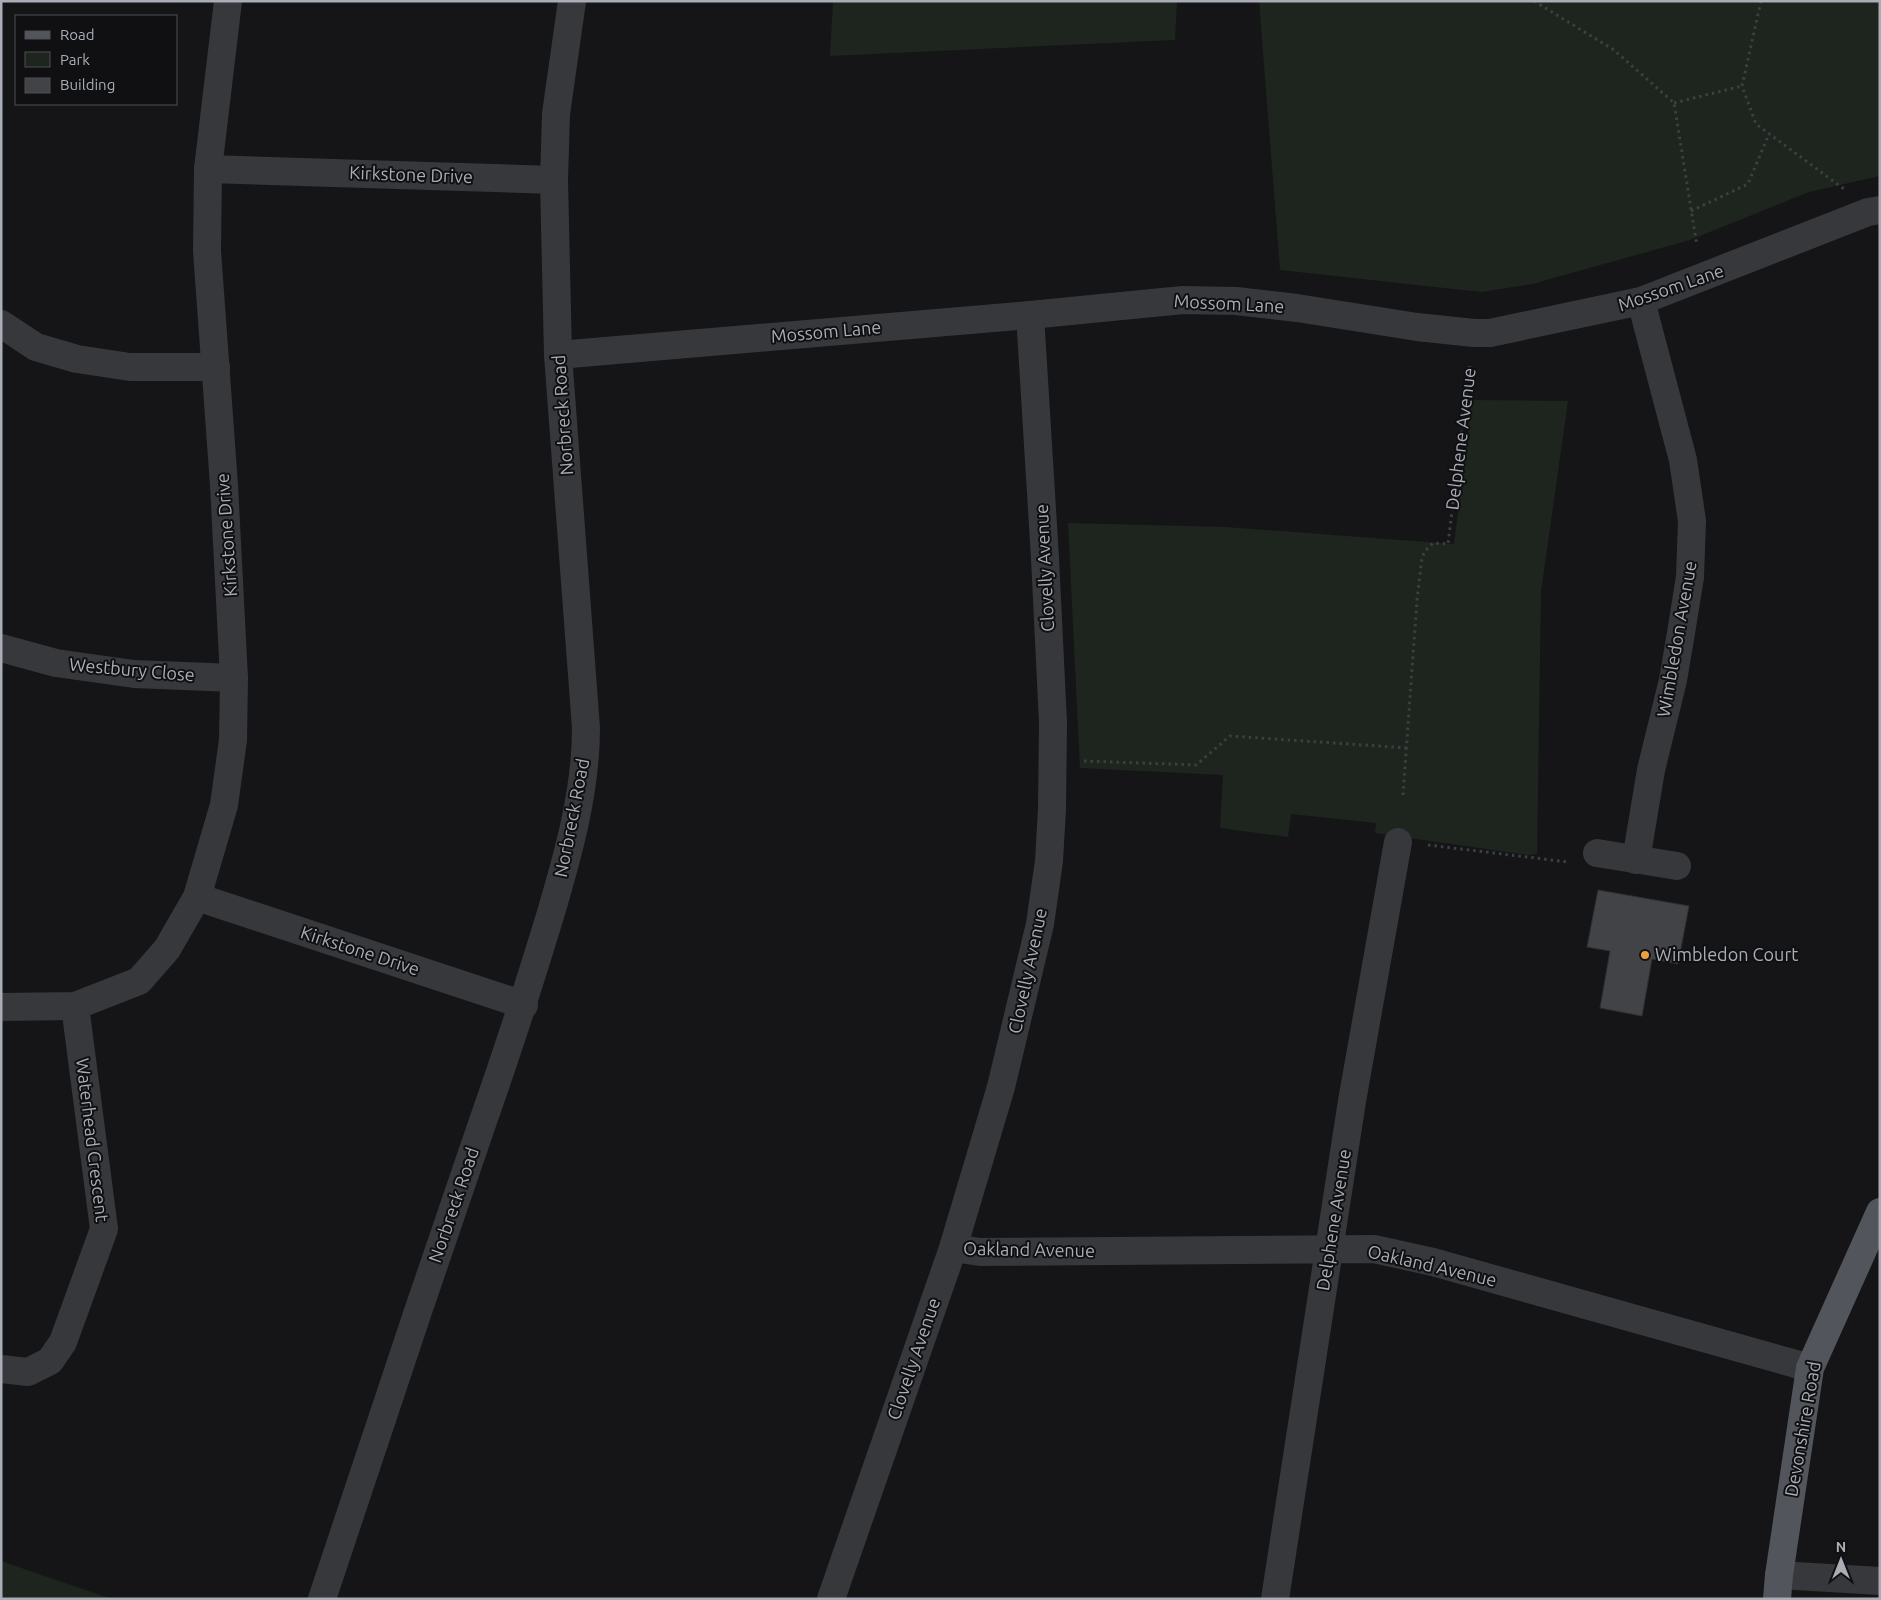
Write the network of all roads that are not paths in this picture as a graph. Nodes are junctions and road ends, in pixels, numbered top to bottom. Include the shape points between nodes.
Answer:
1 (228, 1) edge
2 (572, 1) edge
3 (208, 168) junction
4 (554, 180) junction
5 (1874, 211) edge
6 (1641, 302) junction
7 (1030, 315) junction
8 (1, 324) edge
9 (558, 355) junction
10 (216, 367) junction
11 (1, 648) edge
12 (234, 678) junction
13 (1398, 842) road end
14 (1586, 858) road end
15 (1636, 860) junction
16 (1677, 866) dead end
17 (197, 897) junction
18 (524, 1005) junction
19 (75, 1006) junction
20 (1, 1007) edge
21 (1880, 1212) edge
22 (953, 1248) junction
23 (1329, 1248) junction
24 (1810, 1368) junction
25 (1, 1369) edge
26 (1880, 1582) edge
27 (1778, 1587) edge
28 (322, 1599) edge
29 (831, 1599) edge
30 (1275, 1599) edge

1 - 3 street, Kirkstone Drive
2 - 4 street, Norbreck Road via 556,114
3 - 4 street, Kirkstone Drive
3 - 10 street, Kirkstone Drive via 207,251
4 - 9 street, Norbreck Road
5 - 6 street, Mossom Lane
6 - 7 street, Mossom Lane via 1490,334 1236,301 1183,300
6 - 15 street, Wimbledon Avenue via 1683,460 1692,521 1690,578 1681,633 1651,770
7 - 9 street, Mossom Lane
7 - 22 street, Clovelly Avenue via 1053,762 1049,861 1040,924 1001,1087
8 - 10 street via 36,348 77,359 130,367
9 - 18 street, Norbreck Road via 586,752 566,861
10 - 12 street, Kirkstone Drive
11 - 12 street, Westbury Close via 56,663 134,674
12 - 17 street, Kirkstone Drive via 233,740 224,805
13 - 23 street, Delphene Avenue
14 - 15 street
15 - 16 street
17 - 18 street, Kirkstone Drive
17 - 19 street, Kirkstone Drive via 167,949 138,981
18 - 28 street, Norbreck Road
19 - 20 street, Kirkstone Drive
19 - 25 street, Waterhead Crescent via 104,1229 63,1342 50,1360 28,1372
21 - 24 main road, Devonshire Road
22 - 23 street, Oakland Avenue via 980,1252
22 - 29 street, Clovelly Avenue
23 - 24 street, Oakland Avenue via 1374,1249 1433,1262
23 - 30 street, Delphene Avenue
24 - 27 main road, Devonshire Road
26 - 27 street

